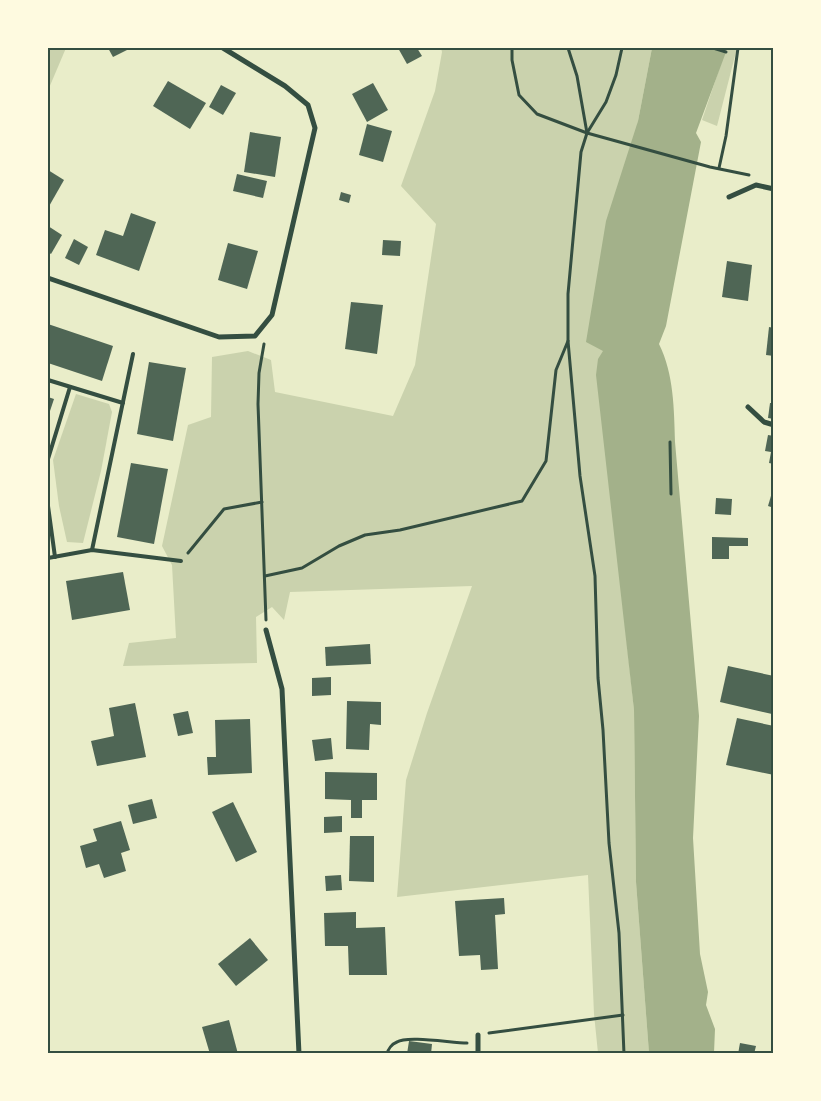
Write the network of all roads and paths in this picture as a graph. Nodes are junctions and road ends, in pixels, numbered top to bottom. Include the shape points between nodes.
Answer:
1 (223, 48) edge
2 (512, 48) edge
3 (568, 48) edge
4 (622, 48) edge
5 (712, 48) edge
6 (738, 48) edge
7 (726, 52) dead end
8 (587, 134) junction
9 (718, 168) junction
10 (751, 176) dead end
11 (774, 189) edge
12 (729, 198) dead end
13 (48, 278) edge
14 (267, 321) junction
15 (568, 341) junction
16 (133, 354) dead end
17 (48, 380) edge
18 (70, 387) junction
19 (123, 402) junction
20 (748, 407) dead end
21 (774, 425) edge
22 (670, 442) dead end
23 (48, 459) edge
24 (671, 494) dead end
25 (262, 502) junction
26 (48, 506) edge
27 (92, 550) junction
28 (55, 557) junction
29 (48, 558) edge
30 (181, 561) joint
31 (264, 576) junction
32 (266, 630) joint
33 (623, 1015) junction
34 (478, 1034) joint
35 (478, 1043) junction
36 (300, 1054) edge
37 (387, 1054) edge
38 (478, 1054) edge
39 (624, 1054) edge

1 - 14 street via 285,86 308,105 315,128 272,315
2 - 8 path via 519,95 537,114
3 - 8 path via 577,76
4 - 8 path via 606,102
5 - 7 path
6 - 9 path via 726,136
8 - 9 path
8 - 15 path via 581,152 568,294
9 - 10 path
11 - 12 street via 756,185
13 - 14 street via 219,337 255,336
14 - 25 path via 259,373
15 - 31 path via 556,370 546,462 522,501 400,530 365,535 302,568
15 - 33 path via 580,476 595,576 598,678
16 - 19 lane
17 - 18 lane
18 - 19 lane
18 - 23 lane
19 - 27 lane
20 - 21 street via 764,422
22 - 24 path
25 - 30 path via 224,508
25 - 31 path
26 - 28 lane
27 - 28 lane
27 - 30 lane
28 - 29 lane
31 - 32 path
32 - 36 street via 282,689
33 - 34 path
33 - 39 path
34 - 35 street
35 - 37 path via 397,1041
35 - 38 street

